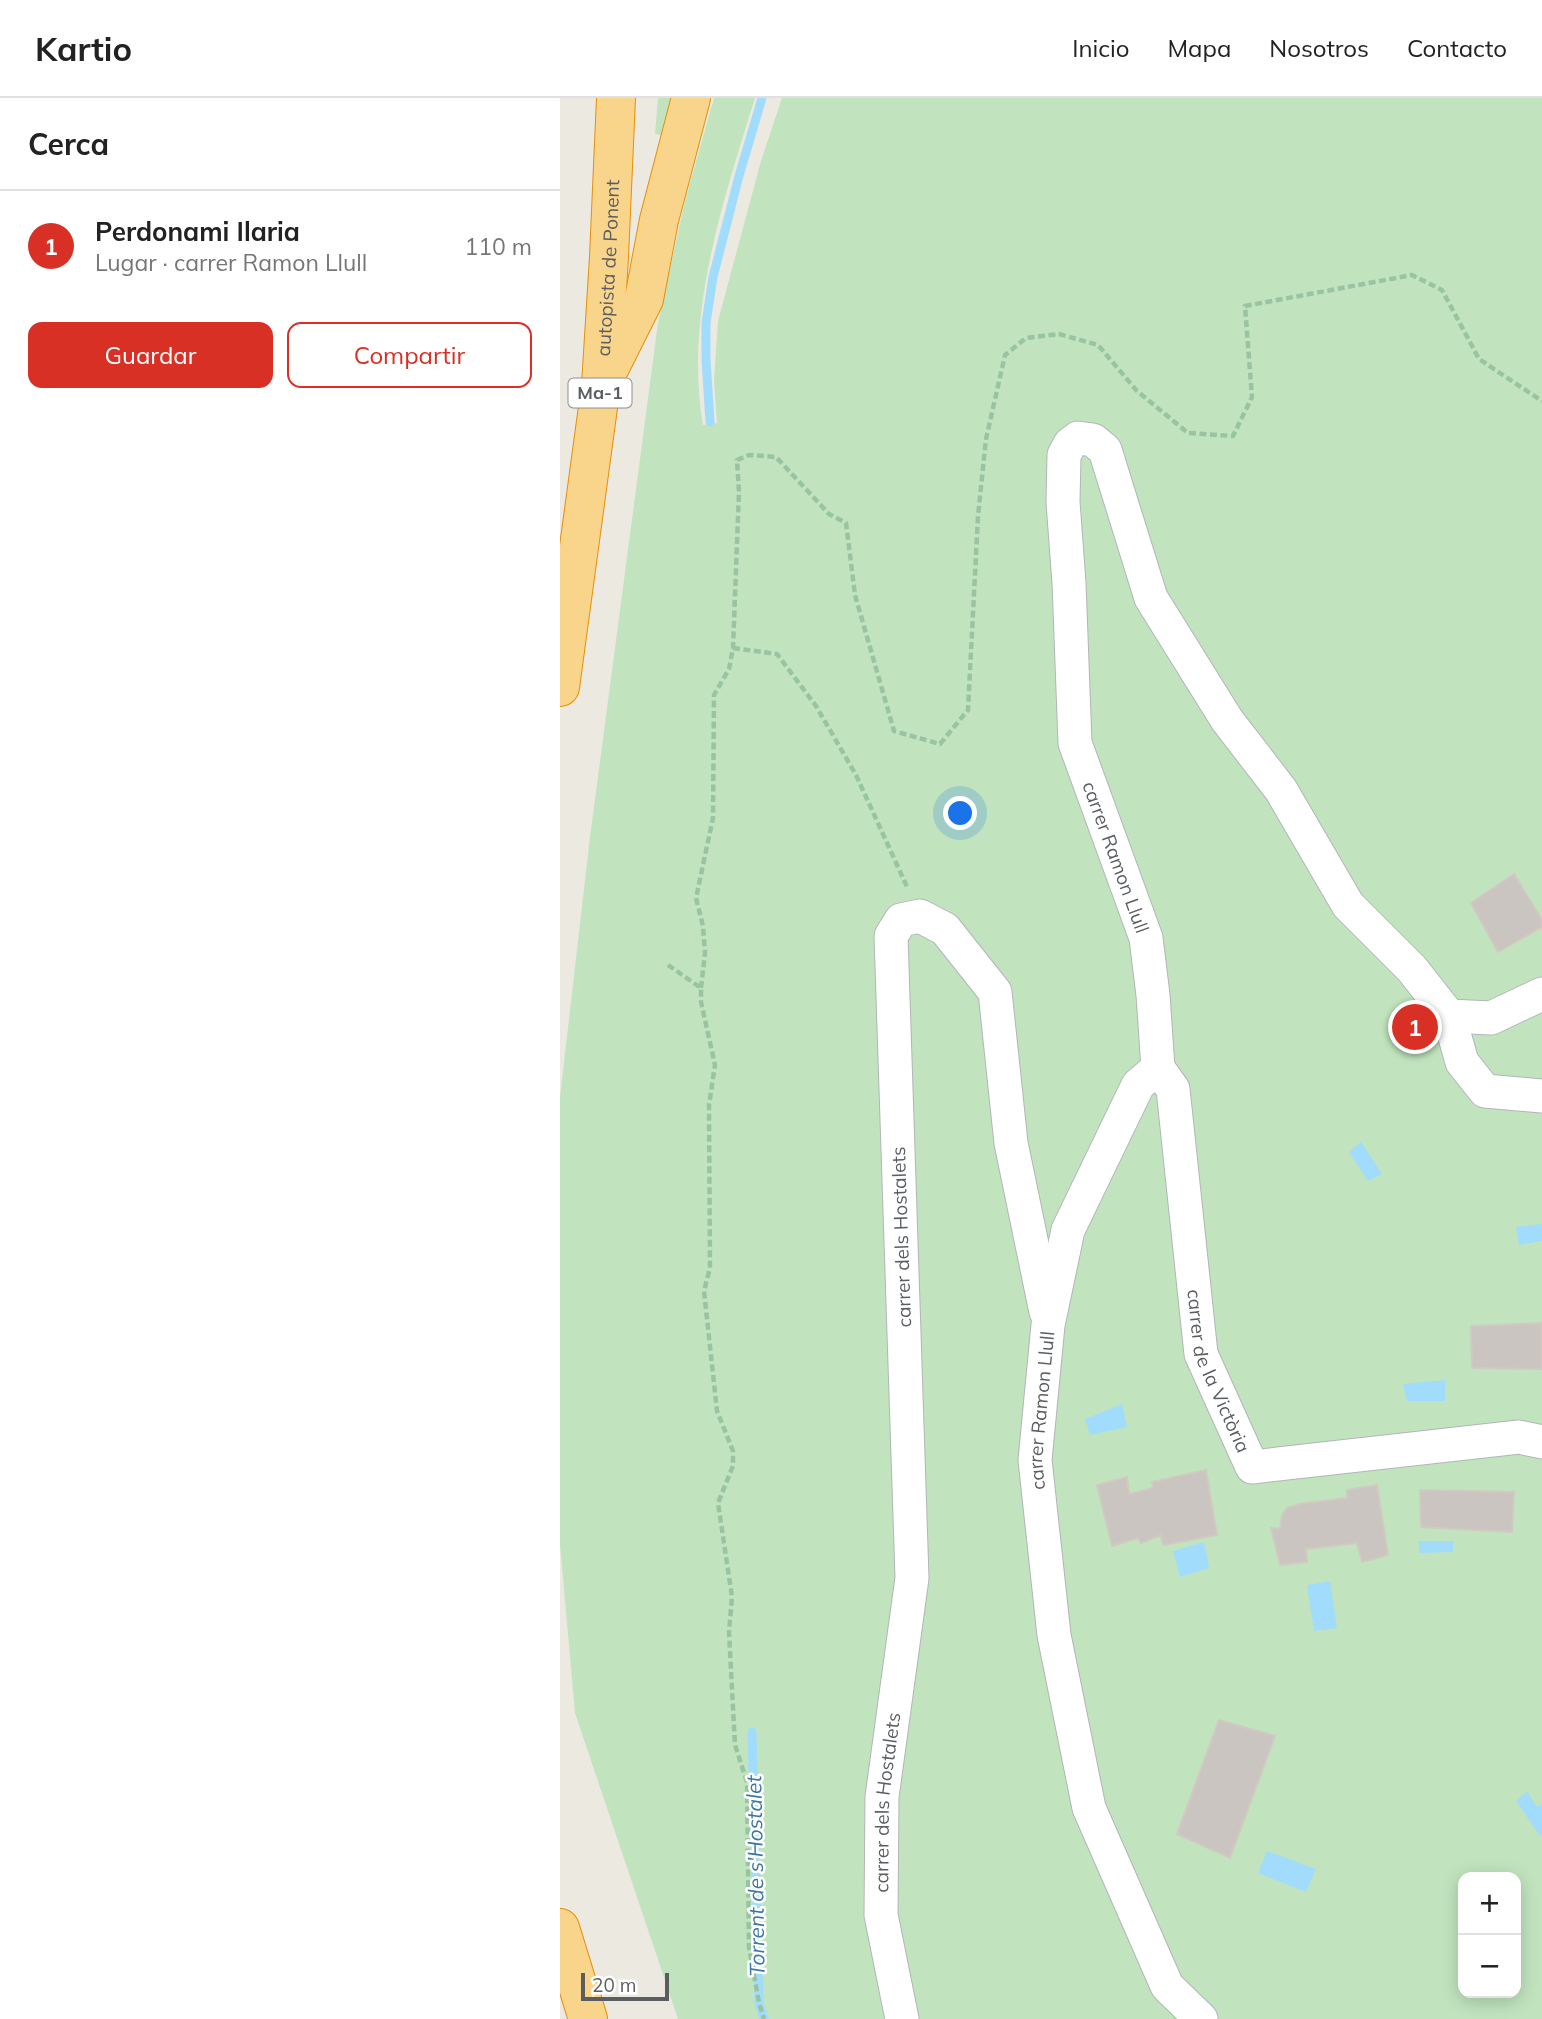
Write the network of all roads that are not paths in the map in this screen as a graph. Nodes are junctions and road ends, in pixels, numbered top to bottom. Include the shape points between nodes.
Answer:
1 (616, 98) edge
2 (691, 98) edge
3 (601, 385) junction
4 (560, 687) edge
5 (1542, 994) edge
6 (1449, 1016) junction
7 (1158, 1068) junction
8 (1542, 1096) edge
9 (1048, 1325) junction
10 (1542, 1442) edge
11 (560, 1928) edge
12 (588, 2019) edge
13 (902, 2019) edge
14 (1201, 2019) edge

1 - 3 highway, autopista de Ponent / Ma-1
2 - 3 highway via 644,299
3 - 4 highway, autopista de Ponent / Ma-1
5 - 6 street via 1491,1018
6 - 7 street, carrer Ramon Llull via 1412,969 1348,905 1281,790 1227,720 1151,597 1105,450 1093,440 1078,438 1064,455 1063,502 1075,743 1146,938
6 - 8 street via 1462,1062 1485,1091
7 - 9 street, carrer Ramon Llull via 1138,1085 1068,1230
7 - 10 street, carrer de la Victòria via 1173,1089 1201,1354 1252,1467 1519,1437
9 - 13 street, carrer dels Hostalets via 1011,1143 995,992 945,929 920,916 901,920 891,936 912,1578 882,1797 881,1914
9 - 14 street, carrer Ramon Llull via 1035,1460 1054,1634 1089,1808 1167,1986
11 - 12 highway

